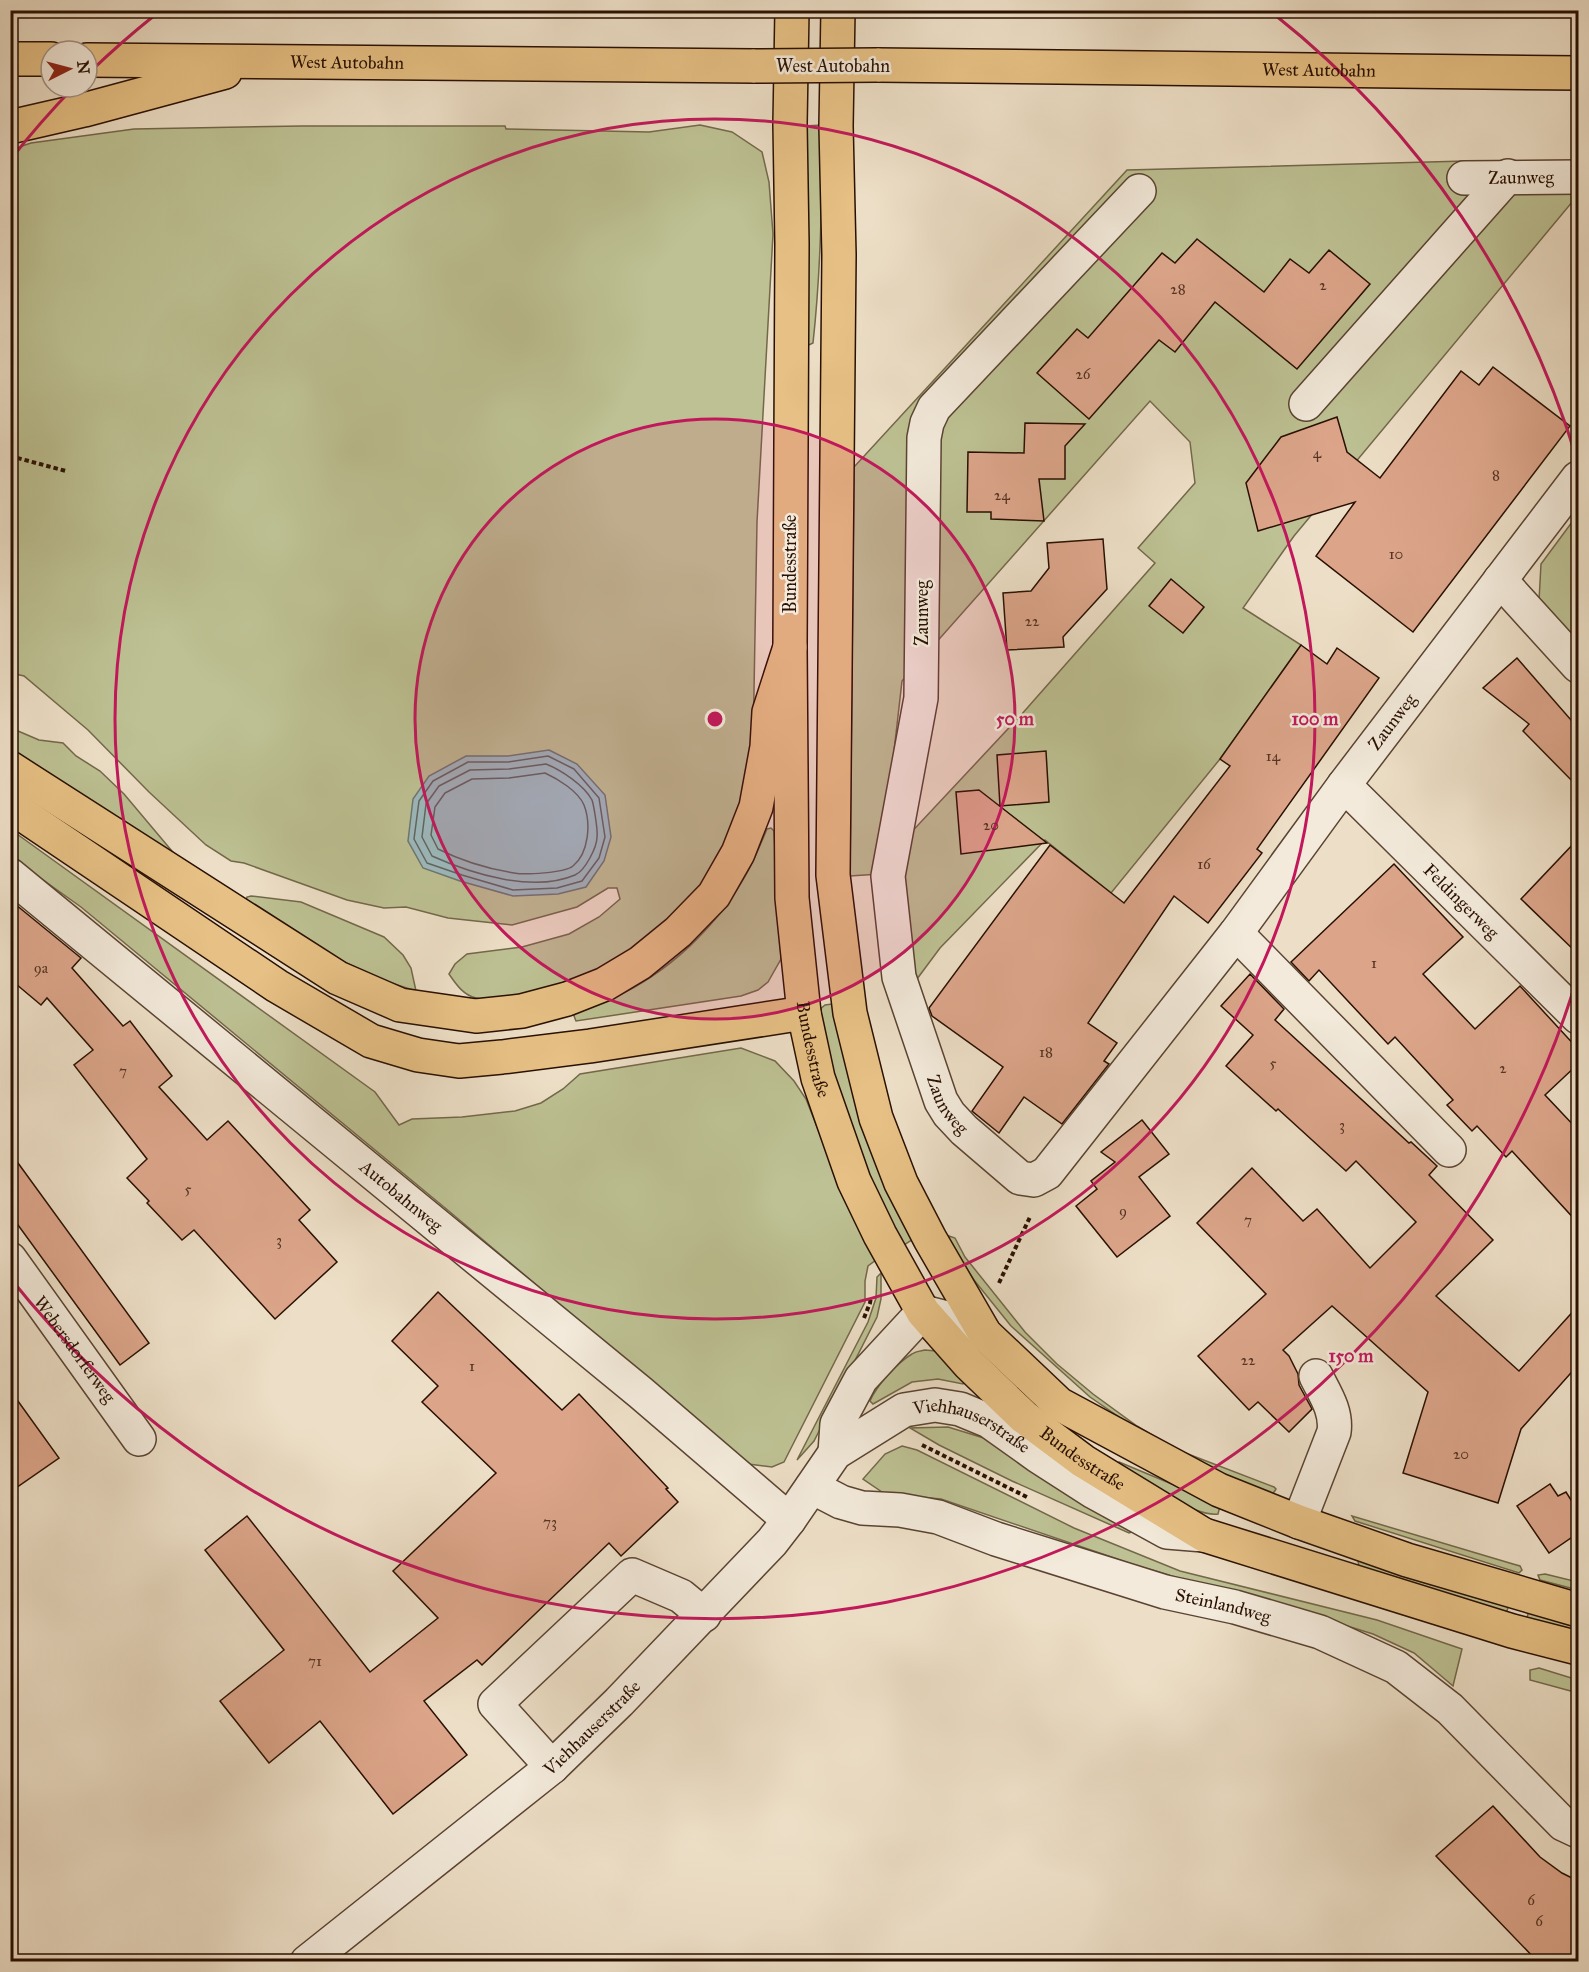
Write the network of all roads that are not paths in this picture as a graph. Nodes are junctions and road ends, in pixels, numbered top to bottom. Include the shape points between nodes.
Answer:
1 (792, 10) edge
2 (838, 10) edge
3 (10, 59) edge
4 (39, 59) edge
5 (99, 60) edge
6 (264, 61) junction
7 (1578, 73) edge
8 (10, 127) edge
9 (1508, 176) junction
10 (1578, 177) edge
11 (1464, 178) dead end
12 (1139, 191) dead end
13 (1306, 404) dead end
14 (1578, 478) edge
15 (1500, 580) junction
16 (790, 647) junction
17 (1578, 666) edge
18 (10, 768) edge
19 (1344, 785) junction
20 (10, 806) edge
21 (10, 875) edge
22 (833, 875) junction
23 (1236, 933) junction
24 (804, 1013) junction
25 (1578, 1017) edge
26 (1449, 1150) dead end
27 (10, 1259) edge
28 (923, 1312) junction
29 (985, 1334) junction
30 (1316, 1376) dead end
31 (139, 1439) dead end
32 (835, 1454) junction
33 (812, 1487) junction
34 (789, 1520) junction
35 (1299, 1522) junction
36 (1204, 1535) junction
37 (1578, 1610) edge
38 (704, 1615) junction
39 (1578, 1648) edge
40 (552, 1767) junction
41 (1578, 1831) edge
42 (307, 1962) edge

1 - 16 main road, Bundesstraße
2 - 22 main road, Bundesstraße
3 - 4 main road
5 - 6 main road, West Autobahn
6 - 7 main road, West Autobahn, bridge
6 - 8 main road
9 - 10 street, Zaunweg
9 - 11 street, Zaunweg
9 - 13 street
12 - 23 street, Zaunweg via 934,408 927,423 921,698 888,876 899,977 941,1101 949,1114 1020,1178 1034,1180 1047,1173
14 - 15 street, Zaunweg
15 - 17 street
15 - 19 street, Zaunweg
16 - 18 main road via 769,712 756,807 738,853 714,895 640,963 605,984 522,1011 476,1016 400,1005 338,978
16 - 24 main road, Bundesstraße via 792,898
19 - 23 street, Zaunweg
19 - 25 street, Feldingerweg
20 - 24 main road via 277,986 371,1041 418,1055 459,1061 502,1057
21 - 34 street, Autobahnweg via 641,1393
22 - 24 main road via 816,943 822,982 817,997
22 - 29 main road, Bundesstraße via 850,1013 876,1118 901,1182
23 - 26 street
24 - 28 main road, Bundesstraße via 818,1078 854,1181
27 - 31 street, Webersdorferweg
28 - 29 street via 955,1320
28 - 32 street via 861,1379 837,1424
28 - 36 main road, Bundesstraße via 1024,1417 1083,1461
29 - 35 main road, Bundesstraße via 1059,1404 1219,1490
30 - 35 street via 1336,1422
32 - 33 street, Viehhauserstraße
32 - 36 street, Viehhauserstraße via 904,1410 935,1405 960,1409 989,1420 1094,1492 1167,1532
33 - 34 street, Viehhauserstraße
33 - 41 street, Steinlandweg via 862,1508 938,1517 1165,1592 1320,1632 1396,1667 1450,1709 1563,1824
34 - 38 street, Viehhauserstraße
35 - 37 main road, Bundesstraße via 1407,1560
36 - 39 main road, Bundesstraße
38 - 40 street, Viehhauserstraße
38 - 40 street via 681,1596 632,1575 495,1704
40 - 42 street, Viehhauserstraße

